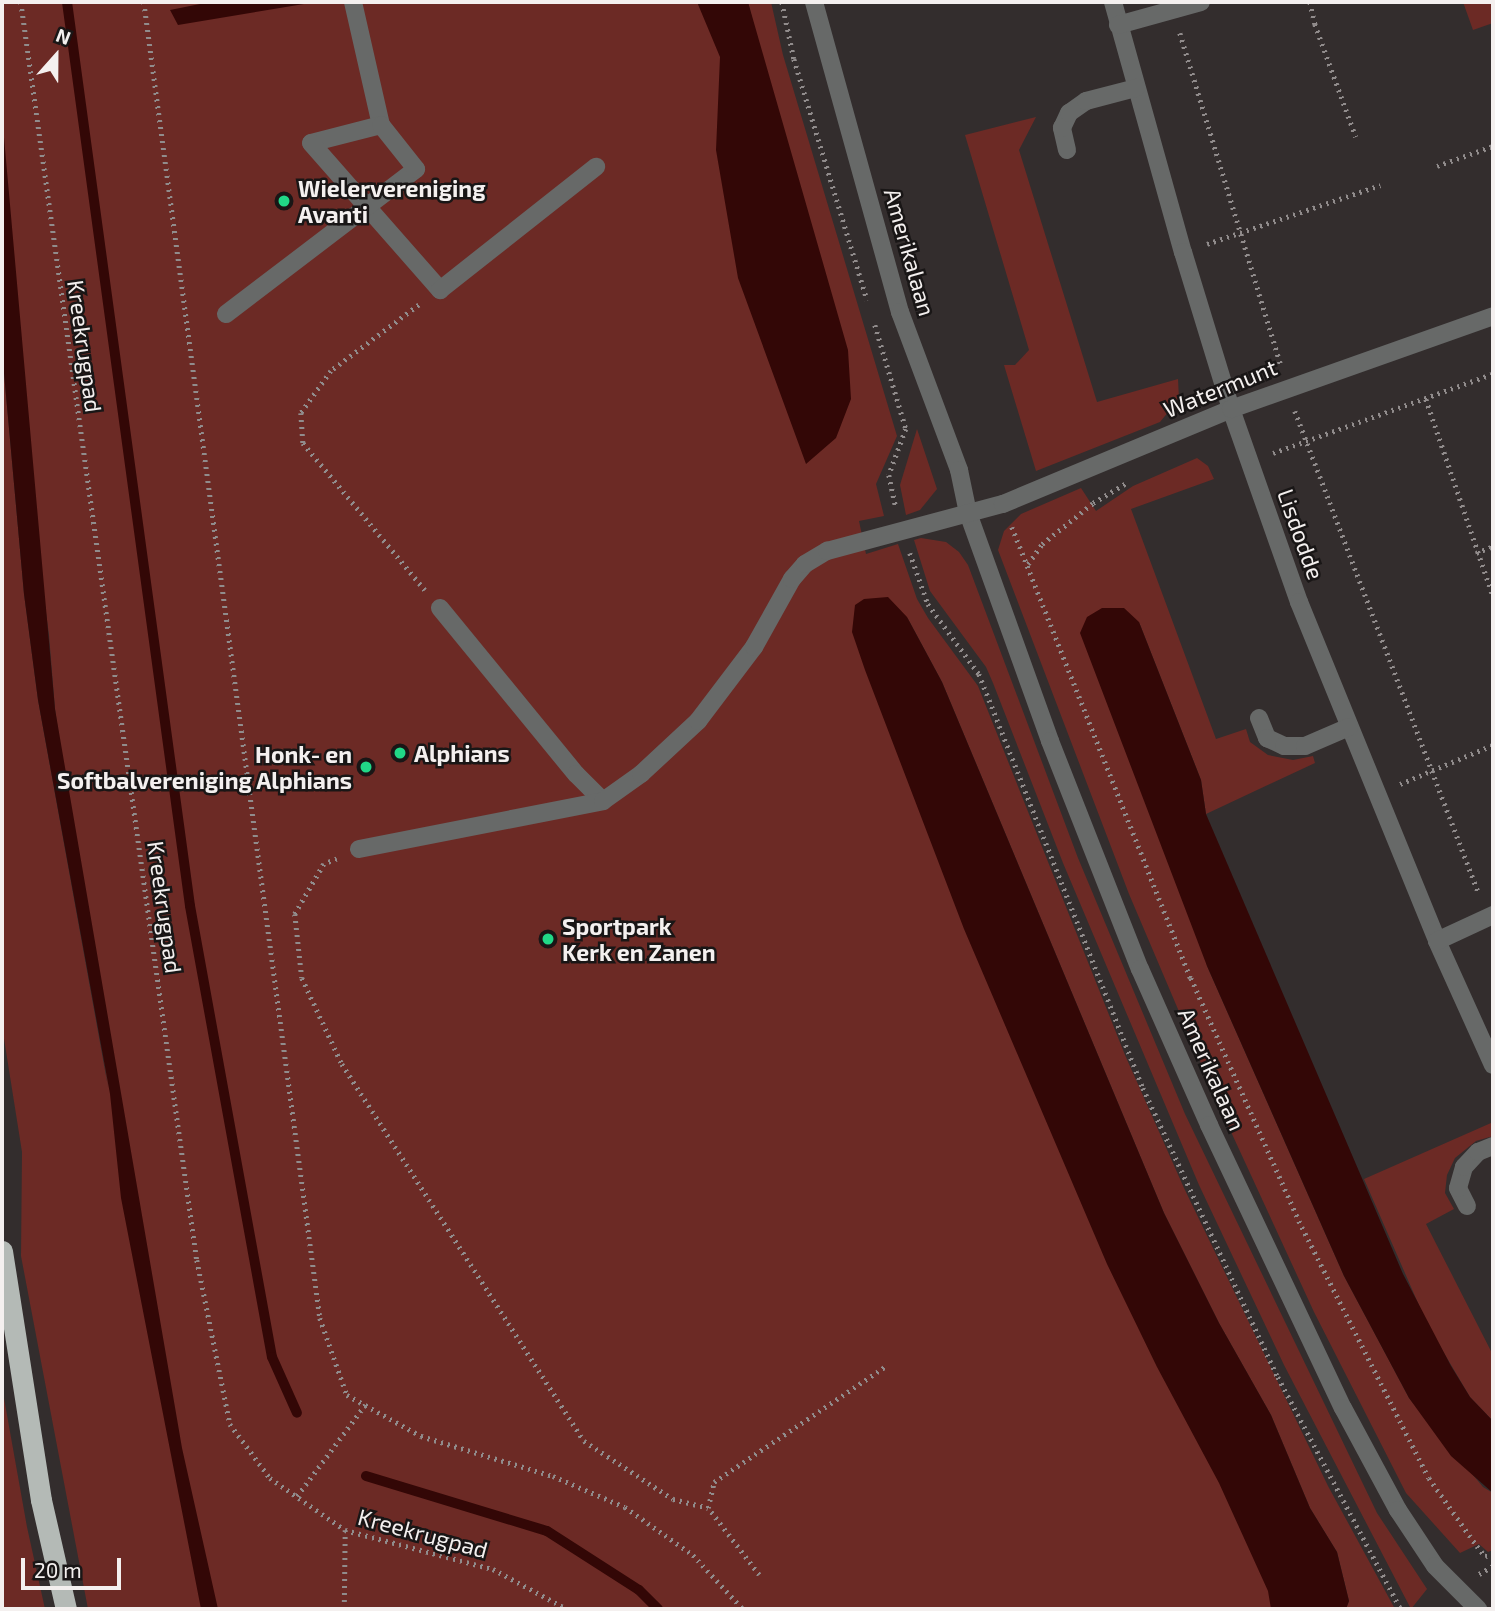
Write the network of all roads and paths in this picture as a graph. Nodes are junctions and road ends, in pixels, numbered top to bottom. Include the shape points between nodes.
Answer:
1 (21, 2) edge
2 (144, 2) edge
3 (814, 2) edge
4 (1113, 2) edge
5 (1201, 2) edge
6 (1310, 2) edge
7 (355, 9) edge
8 (1173, 9) junction
9 (1118, 24) junction
10 (1136, 89) junction
11 (381, 125) junction
12 (1356, 137) dead end
13 (1493, 146) edge
14 (1066, 150) dead end
15 (1437, 166) dead end
16 (596, 167) dead end
17 (1380, 185) dead end
18 (366, 206) junction
19 (1240, 233) junction
20 (1183, 252) junction
21 (440, 290) junction
22 (226, 314) dead end
23 (1493, 316) edge
24 (1493, 374) edge
25 (1287, 388) junction
26 (1426, 399) junction
27 (1231, 409) junction
28 (1305, 442) junction
29 (1249, 461) junction
30 (1003, 503) junction
31 (1093, 503) dead end
32 (968, 513) junction
33 (1493, 546) edge
34 (1476, 553) junction
35 (1027, 565) junction
36 (1493, 596) edge
37 (440, 608) joint
38 (1259, 718) dead end
39 (1349, 727) junction
40 (1493, 745) edge
41 (1432, 771) junction
42 (1377, 794) junction
43 (603, 802) junction
44 (359, 849) joint
45 (1491, 916) edge
46 (1437, 941) junction
47 (1493, 1065) edge
48 (1493, 1146) edge
49 (1467, 1206) dead end
50 (2, 1251) edge
51 (886, 1366) dead end
52 (365, 1405) junction
53 (297, 1496) junction
54 (708, 1508) junction
55 (345, 1530) junction
56 (1493, 1554) edge
57 (759, 1575) dead end
58 (66, 1609) edge
59 (344, 1609) edge
60 (567, 1609) edge
61 (743, 1609) edge
62 (1478, 1609) edge

1 - 53 path, Kreekrugpad via 197,1260 230,1424 270,1478
2 - 52 path via 320,1318 347,1395
3 - 32 street, Amerikalaan via 900,312 959,470
4 - 9 street, Lisdodde
5 - 8 street
6 - 12 path
7 - 11 street
8 - 9 street
8 - 19 path
9 - 10 street, Lisdodde
10 - 14 street via 1086,101 1069,113 1062,128
10 - 20 street, Lisdodde
11 - 18 street via 416,169
11 - 18 street via 311,143
13 - 15 path
16 - 21 street
17 - 19 path
18 - 21 street
18 - 22 street
19 - 20 path
19 - 25 path
20 - 27 street, Lisdodde
21 - 37 path via 331,371 301,413 303,443
23 - 25 street, Watermunt
24 - 26 path
25 - 27 street, Watermunt
25 - 28 path
26 - 28 path
26 - 34 path
27 - 29 street, Lisdodde
27 - 30 street, Watermunt
28 - 29 path
28 - 41 path
29 - 39 street, Lisdodde
30 - 32 street, Watermunt
30 - 35 path
31 - 35 path via 1042,544
32 - 43 street via 827,551 805,564 754,647 698,721
32 - 62 street, Amerikalaan via 1140,969 1215,1137 1343,1408 1398,1510 1435,1566
33 - 34 path
34 - 36 path
35 - 56 path via 1191,978 1301,1227 1429,1478 1485,1556
37 - 43 street
38 - 39 street via 1267,738 1284,746 1305,746
39 - 42 street, Lisdodde
40 - 41 path
41 - 42 path
41 - 45 path
42 - 46 street, Lisdodde
43 - 44 street
44 - 54 path via 324,864 295,914 302,978 342,1064 584,1441 673,1499
45 - 46 street
46 - 47 street, Lisdodde
48 - 49 street via 1478,1152 1464,1167 1458,1188
50 - 58 highway via 41,1500
51 - 54 path via 714,1482
52 - 53 path
52 - 61 path via 421,1436 552,1476 625,1507 693,1555
53 - 55 path, Kreekrugpad
54 - 57 path
55 - 59 path
55 - 60 path, Kreekrugpad via 493,1569

